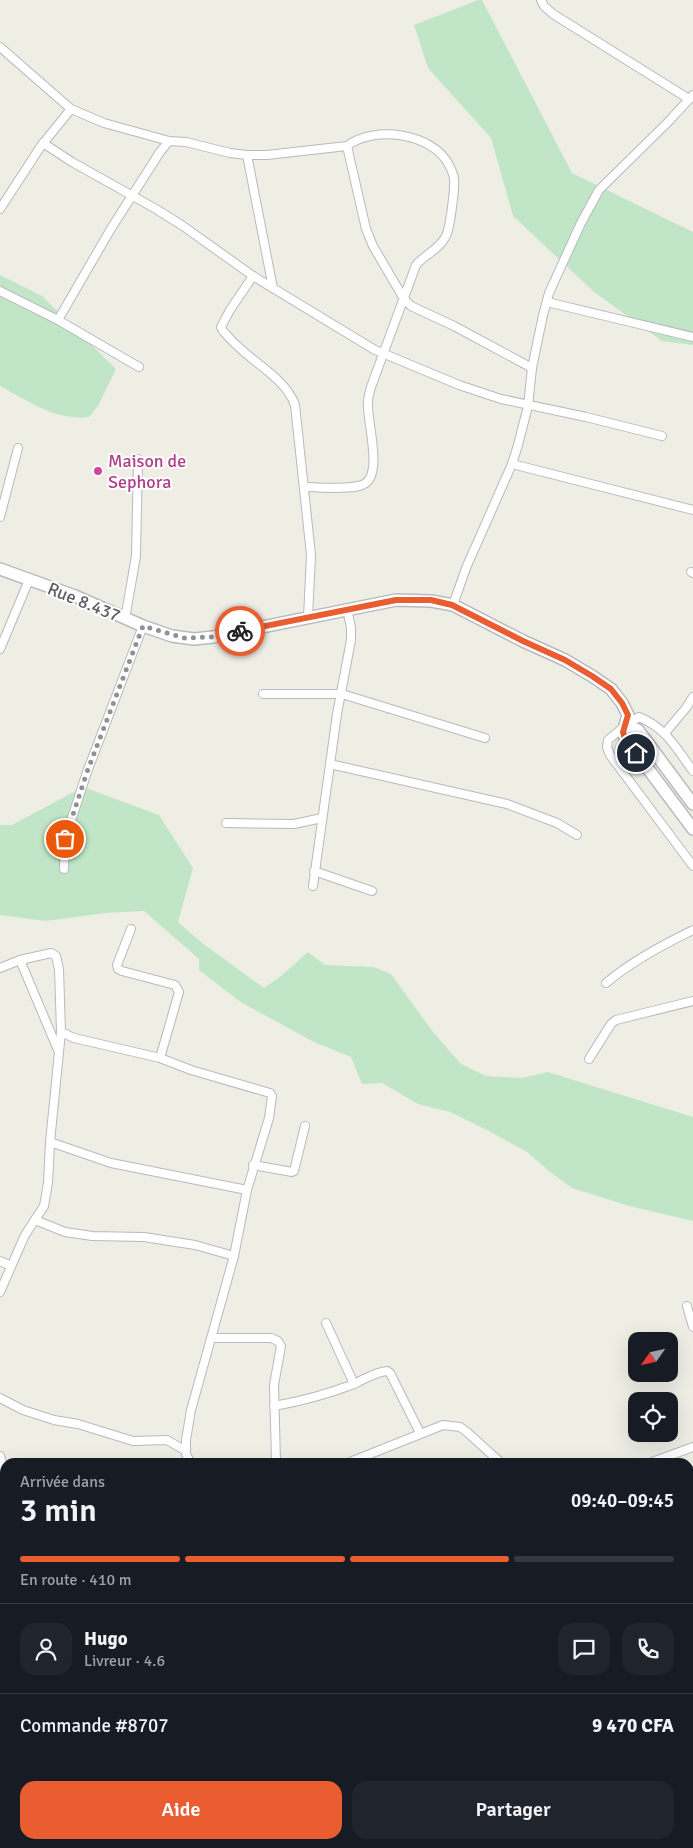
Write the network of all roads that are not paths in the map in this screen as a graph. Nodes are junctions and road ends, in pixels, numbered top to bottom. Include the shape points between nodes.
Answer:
1 (542, 0) edge
2 (0, 47) edge
3 (691, 97) edge
4 (71, 108) junction
5 (169, 141) junction
6 (43, 143) junction
7 (347, 146) junction
8 (247, 155) junction
9 (132, 196) junction
10 (0, 209) edge
11 (253, 276) junction
12 (273, 288) junction
13 (0, 291) edge
14 (404, 299) junction
15 (546, 302) junction
16 (58, 320) junction
17 (693, 337) edge
18 (383, 354) junction
19 (139, 367) dead end
20 (532, 368) junction
21 (528, 406) junction
22 (662, 436) dead end
23 (18, 448) dead end
24 (138, 459) dead end
25 (512, 464) junction
26 (305, 487) junction
27 (693, 510) edge
28 (0, 517) edge
29 (0, 569) edge
30 (29, 580) junction
31 (452, 605) junction
32 (347, 610) junction
33 (308, 618) junction
34 (125, 619) junction
35 (143, 626) junction
36 (0, 648) edge
37 (263, 694) dead end
38 (342, 694) junction
39 (693, 697) edge
40 (626, 725) junction
41 (665, 732) junction
42 (485, 738) dead end
43 (330, 764) junction
44 (693, 771) edge
45 (693, 804) edge
46 (322, 818) junction
47 (226, 823) dead end
48 (693, 829) edge
49 (577, 834) dead end
50 (693, 866) edge
51 (64, 869) dead end
52 (314, 871) junction
53 (313, 886) dead end
54 (372, 891) dead end
55 (131, 929) dead end
56 (693, 930) edge
57 (20, 960) junction
58 (0, 968) edge
59 (606, 984) dead end
60 (693, 1001) edge
61 (61, 1032) junction
62 (59, 1052) junction
63 (160, 1058) junction
64 (589, 1059) dead end
65 (306, 1126) dead end
66 (50, 1142) junction
67 (253, 1165) junction
68 (247, 1190) junction
69 (35, 1220) junction
70 (234, 1256) junction
71 (0, 1261) edge
72 (10, 1266) junction
73 (0, 1292) edge
74 (687, 1306) dead end
75 (326, 1323) dead end
76 (693, 1326) edge
77 (212, 1338) junction
78 (354, 1384) junction
79 (0, 1398) edge
80 (274, 1406) junction
81 (420, 1433) junction
82 (693, 1447) edge
83 (186, 1451) junction
84 (189, 1458) edge
85 (276, 1458) edge
86 (360, 1458) edge
87 (496, 1458) edge
88 (663, 1458) edge

1 - 3 street via 553,14
2 - 4 street
3 - 15 street via 594,197
4 - 5 street via 104,123
4 - 6 street
5 - 8 street
5 - 9 street
6 - 9 street
6 - 10 street
7 - 8 street
7 - 14 street via 366,228
7 - 14 street via 371,135 398,135 430,145 449,164 454,178 447,234 441,245 416,265
8 - 12 street
9 - 11 street via 183,226
9 - 16 street
11 - 12 street
11 - 26 street via 221,327 242,351 290,393 296,414
12 - 18 street
13 - 16 street
14 - 18 street
14 - 20 street via 411,306
15 - 17 street
15 - 20 street
16 - 19 street
18 - 21 street via 459,385
18 - 26 street via 368,401 374,452 374,471 369,480 364,485 351,487
20 - 21 street
21 - 22 street
21 - 25 street
23 - 28 street
24 - 34 street via 136,556
25 - 27 street
25 - 31 street
26 - 33 street via 312,555
29 - 30 main road, Rue 8.437
30 - 34 main road, Rue 8.437
30 - 36 street
31 - 32 main road, Rue 8.437 via 431,600 396,600
31 - 40 main road, Rue 8.437 via 565,660 611,689 628,715
32 - 33 main road, Rue 8.437
32 - 38 street via 352,640
33 - 35 main road, Rue 8.437 via 194,639 172,636
34 - 35 main road, Rue 8.437
35 - 51 street via 65,839
37 - 38 street
38 - 42 street
38 - 43 street
39 - 41 street
40 - 41 street via 639,717
40 - 45 main road via 638,730
40 - 48 main road, Rue 8.437 via 625,738
40 - 50 street via 608,740 610,755
41 - 44 street
43 - 46 street
43 - 49 street via 507,804
46 - 47 street via 294,824
46 - 52 street
52 - 53 street
52 - 54 street
55 - 63 street via 118,969 175,985 179,992
56 - 59 street via 623,968
57 - 58 street
57 - 61 street via 51,953 56,956
57 - 62 street
60 - 64 street via 616,1020
61 - 62 street
61 - 63 street via 74,1038
62 - 66 street
63 - 67 street via 272,1095 269,1118
65 - 67 street via 294,1171
66 - 68 street via 111,1162
66 - 69 street via 44,1206
67 - 68 street
68 - 70 street
69 - 70 street via 65,1232 144,1237 195,1245
69 - 72 street
70 - 77 street
71 - 72 street
72 - 73 street
74 - 76 street
75 - 78 street
77 - 80 street via 271,1338 278,1341
77 - 83 street via 191,1410
78 - 80 street via 315,1398
78 - 81 street via 387,1371 408,1405
79 - 83 street via 54,1420 95,1428 133,1441 167,1440
80 - 85 street
81 - 86 street
81 - 87 street via 443,1425 460,1427
82 - 88 street
83 - 84 street

